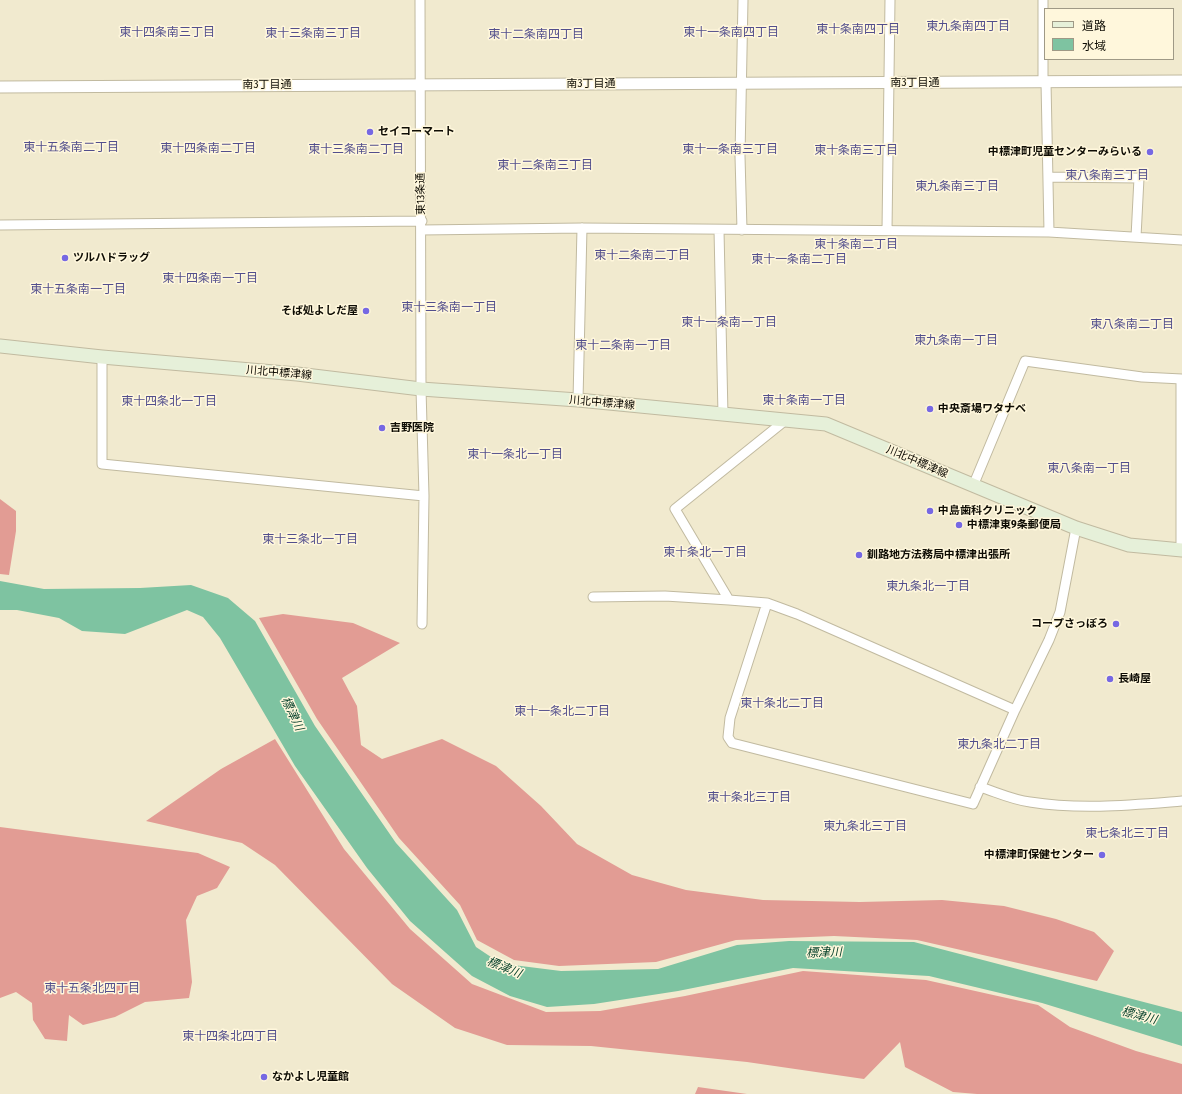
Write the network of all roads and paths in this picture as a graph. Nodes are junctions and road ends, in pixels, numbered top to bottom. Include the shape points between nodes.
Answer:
1 (420, 0) edge
2 (743, 0) edge
3 (890, 0) edge
4 (1043, 0) edge
5 (1182, 81) edge
6 (1044, 82) junction
7 (889, 83) junction
8 (743, 84) junction
9 (420, 86) junction
10 (0, 87) edge
11 (1048, 177) junction
12 (0, 225) edge
13 (421, 226) junction
14 (582, 228) junction
15 (719, 230) junction
16 (742, 230) junction
17 (887, 230) junction
18 (1049, 232) junction
19 (1136, 237) junction
20 (1182, 240) edge
21 (0, 346) edge
22 (102, 357) junction
23 (1182, 379) edge
24 (421, 389) junction
25 (578, 400) junction
26 (723, 415) junction
27 (787, 419) junction
28 (973, 486) junction
29 (424, 496) junction
30 (1076, 528) junction
31 (1182, 550) edge
32 (593, 597) dead end
33 (729, 600) junction
34 (767, 603) junction
35 (422, 624) dead end
36 (1014, 710) junction
37 (980, 787) junction
38 (1182, 801) edge

1 - 9 street, 東13条通
2 - 8 street
3 - 7 street
4 - 6 street
5 - 6 street, 南3丁目通
6 - 7 street, 南3丁目通
6 - 11 street
7 - 8 street, 南3丁目通
7 - 17 street
8 - 9 street, 南3丁目通
8 - 16 street via 740,156
9 - 10 street, 南3丁目通
9 - 13 street, 東13条通
11 - 18 street
11 - 19 street via 1138,178
12 - 13 street
13 - 14 street
13 - 24 street, 東13条通
14 - 15 street
14 - 25 street
15 - 16 street
15 - 26 street
16 - 17 street
17 - 18 street
18 - 19 street
19 - 20 street
21 - 22 main road, 川北中標津線
22 - 24 main road, 川北中標津線 via 297,374
22 - 29 street via 102,464
23 - 28 street via 1142,377 1025,361
23 - 31 street
24 - 25 main road, 川北中標津線
24 - 29 street, 東13条通
25 - 26 main road, 川北中標津線
26 - 27 main road, 川北中標津線
27 - 28 main road, 川北中標津線 via 826,424
27 - 33 street via 675,509
28 - 30 main road, 川北中標津線
29 - 35 street, 東13条通
30 - 31 main road, 川北中標津線 via 1129,545
30 - 36 street via 1060,612
32 - 33 street via 665,596
33 - 34 street
34 - 36 street
34 - 37 street via 730,718 728,737 732,743 973,804
36 - 37 street
37 - 38 street via 1028,802 1077,807

